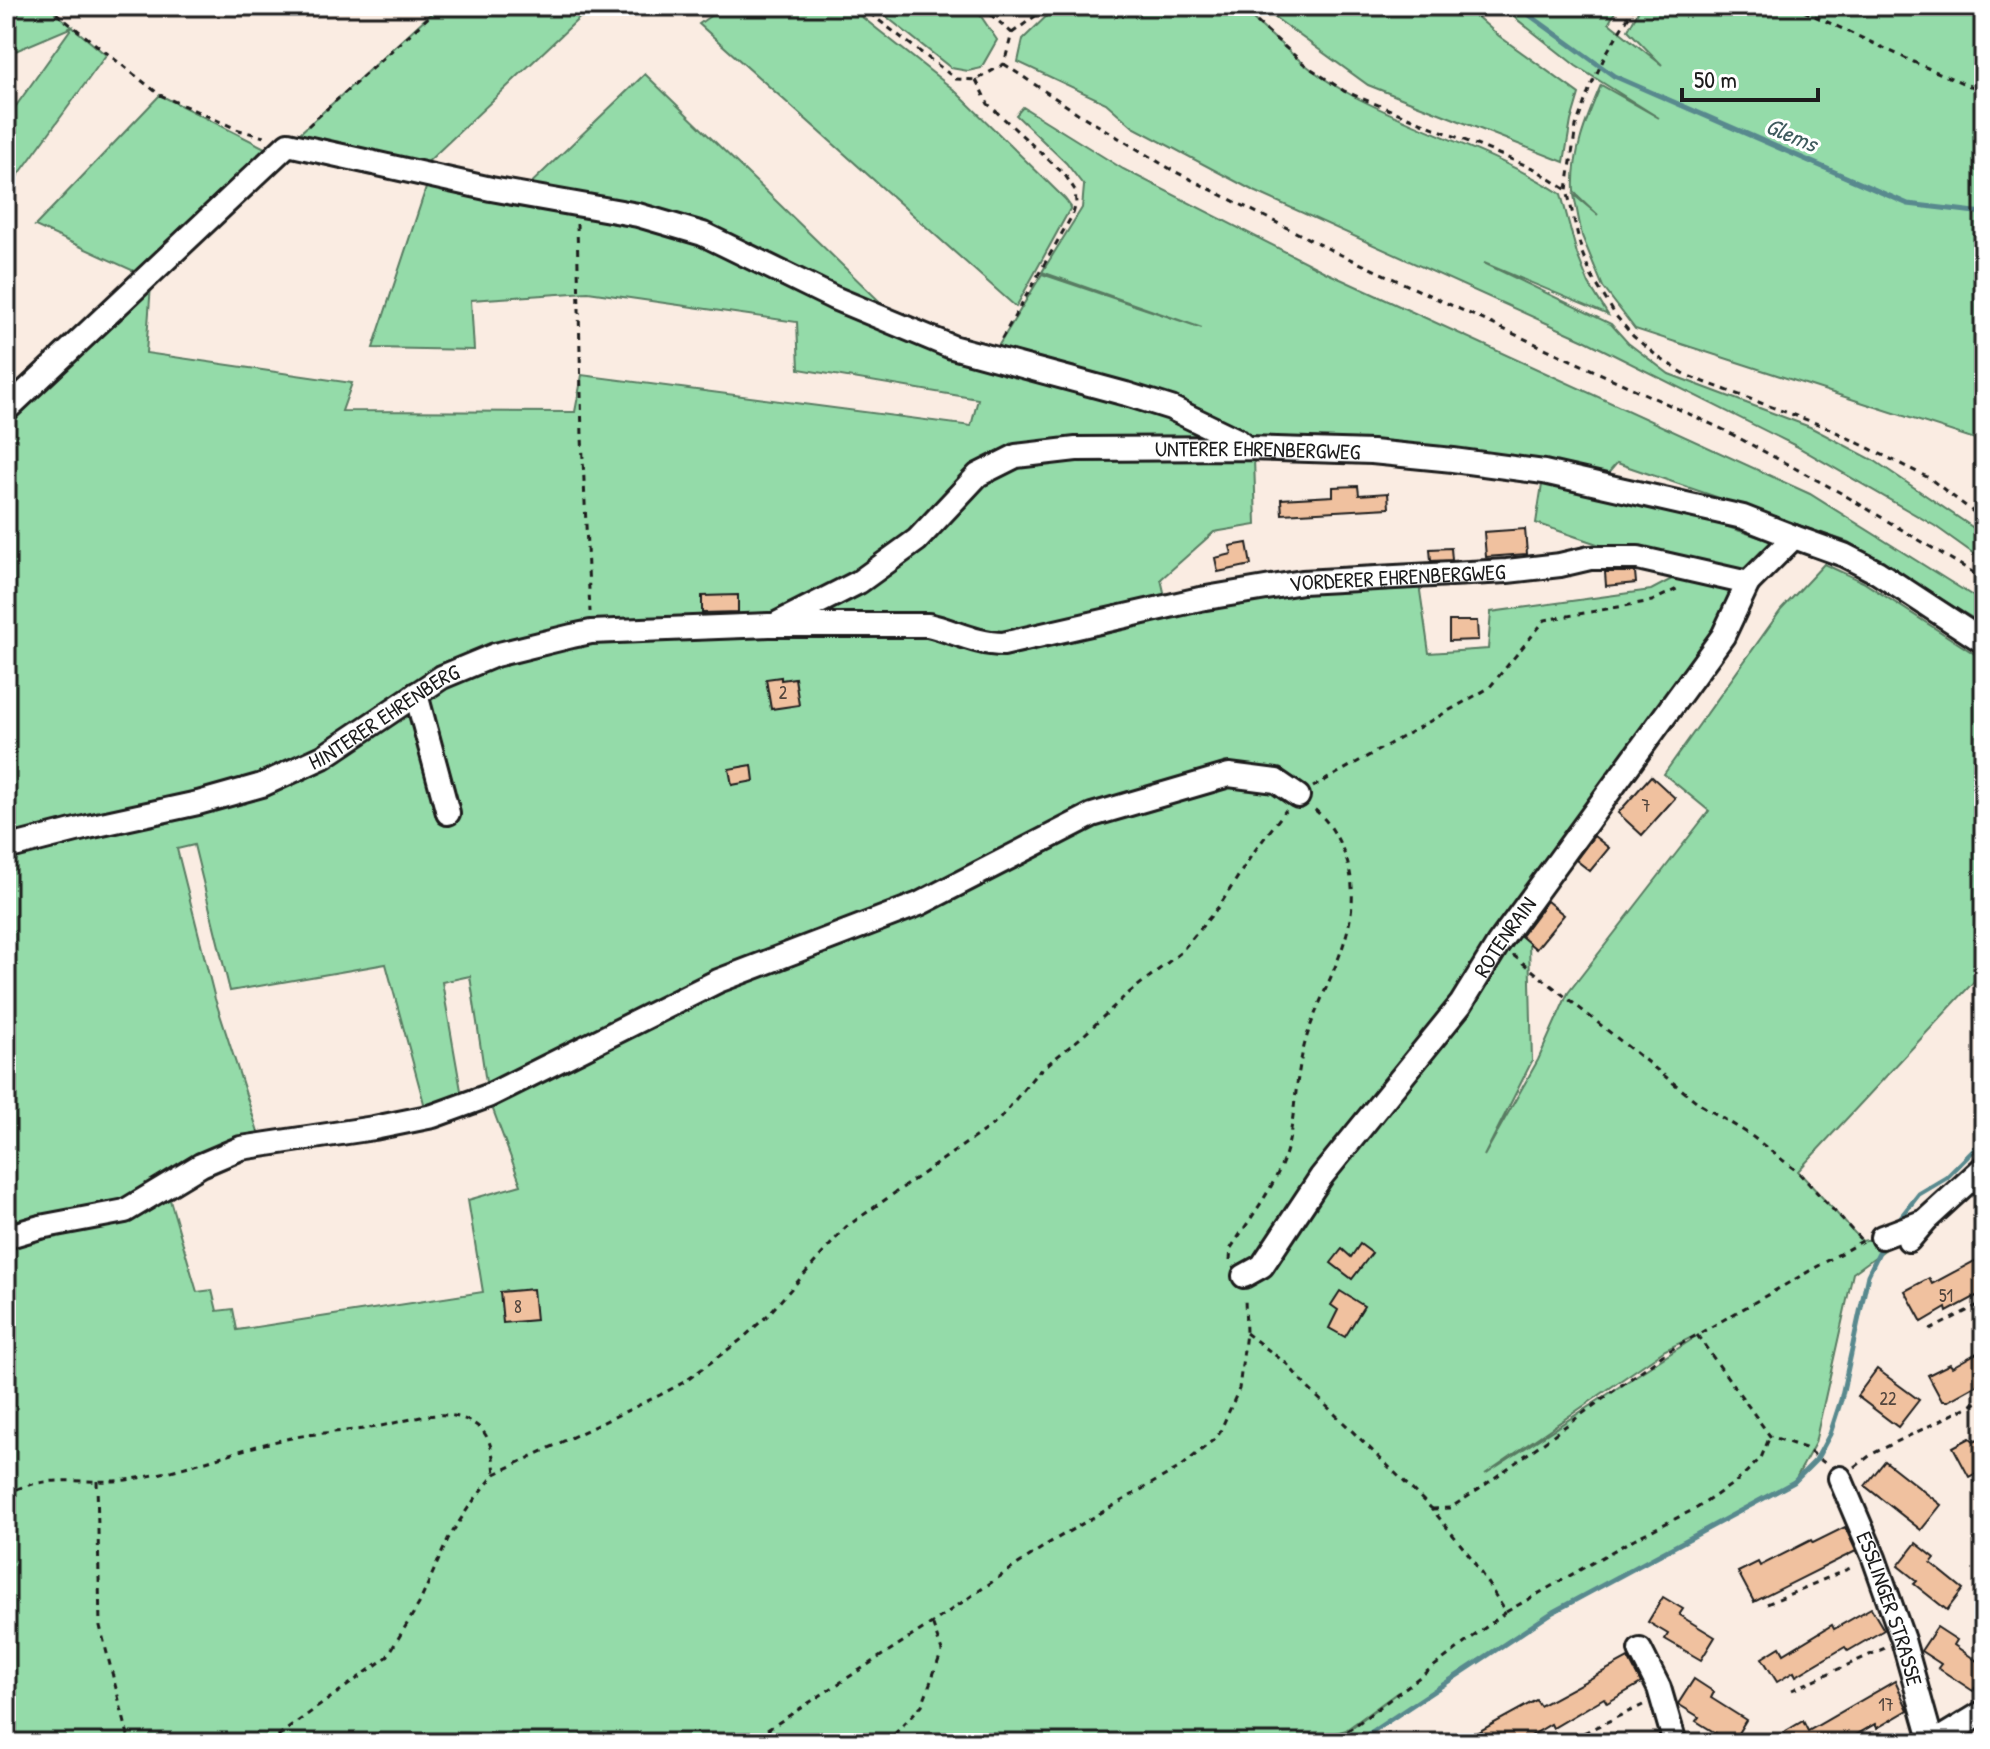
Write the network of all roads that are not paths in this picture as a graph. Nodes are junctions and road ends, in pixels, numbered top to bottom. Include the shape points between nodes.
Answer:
1 (6, 410) edge
2 (1246, 448) junction
3 (1794, 537) junction
4 (1748, 583) junction
5 (769, 625) junction
6 (1984, 642) edge
7 (416, 694) junction
8 (1298, 796) road end
9 (448, 813) dead end
10 (6, 848) edge
11 (1984, 1167) edge
12 (1926, 1220) junction
13 (6, 1237) edge
14 (1872, 1239) road end
15 (1909, 1240) dead end
16 (1244, 1276) road end
17 (1835, 1473) road end
18 (1640, 1650) dead end
19 (1984, 1712) edge
20 (1675, 1743) edge
21 (1932, 1743) edge

1 - 2 street via 288,144 638,215 703,234 834,298 952,347 1171,408
2 - 3 street, UNTERER EHRENBERGWEG via 1372,452 1544,472 1743,517
2 - 5 street, UNTERER EHRENBERGWEG via 1076,449 1016,456 978,475 917,540 859,582
3 - 4 street
3 - 6 street via 1877,572
4 - 5 street, VORDERER EHRENBERGWEG via 1638,558 1590,558 1507,571 1302,582 1200,599 1003,644 928,625
4 - 16 street, ROTENRAIN via 1723,636 1498,944 1461,1004 1321,1177 1262,1266
5 - 7 street, HINTERER EHRENBERG via 591,632 495,655
7 - 9 street
7 - 10 street, HINTERER EHRENBERG via 323,757 262,785
8 - 13 street via 1276,781 1229,775 1092,815 919,904 718,981 488,1096 418,1119 241,1148 201,1165 125,1211
11 - 12 street
12 - 14 street
12 - 15 street
17 - 21 street, ESSLINGER STRASSE via 1874,1558
18 - 20 street
19 - 21 street

